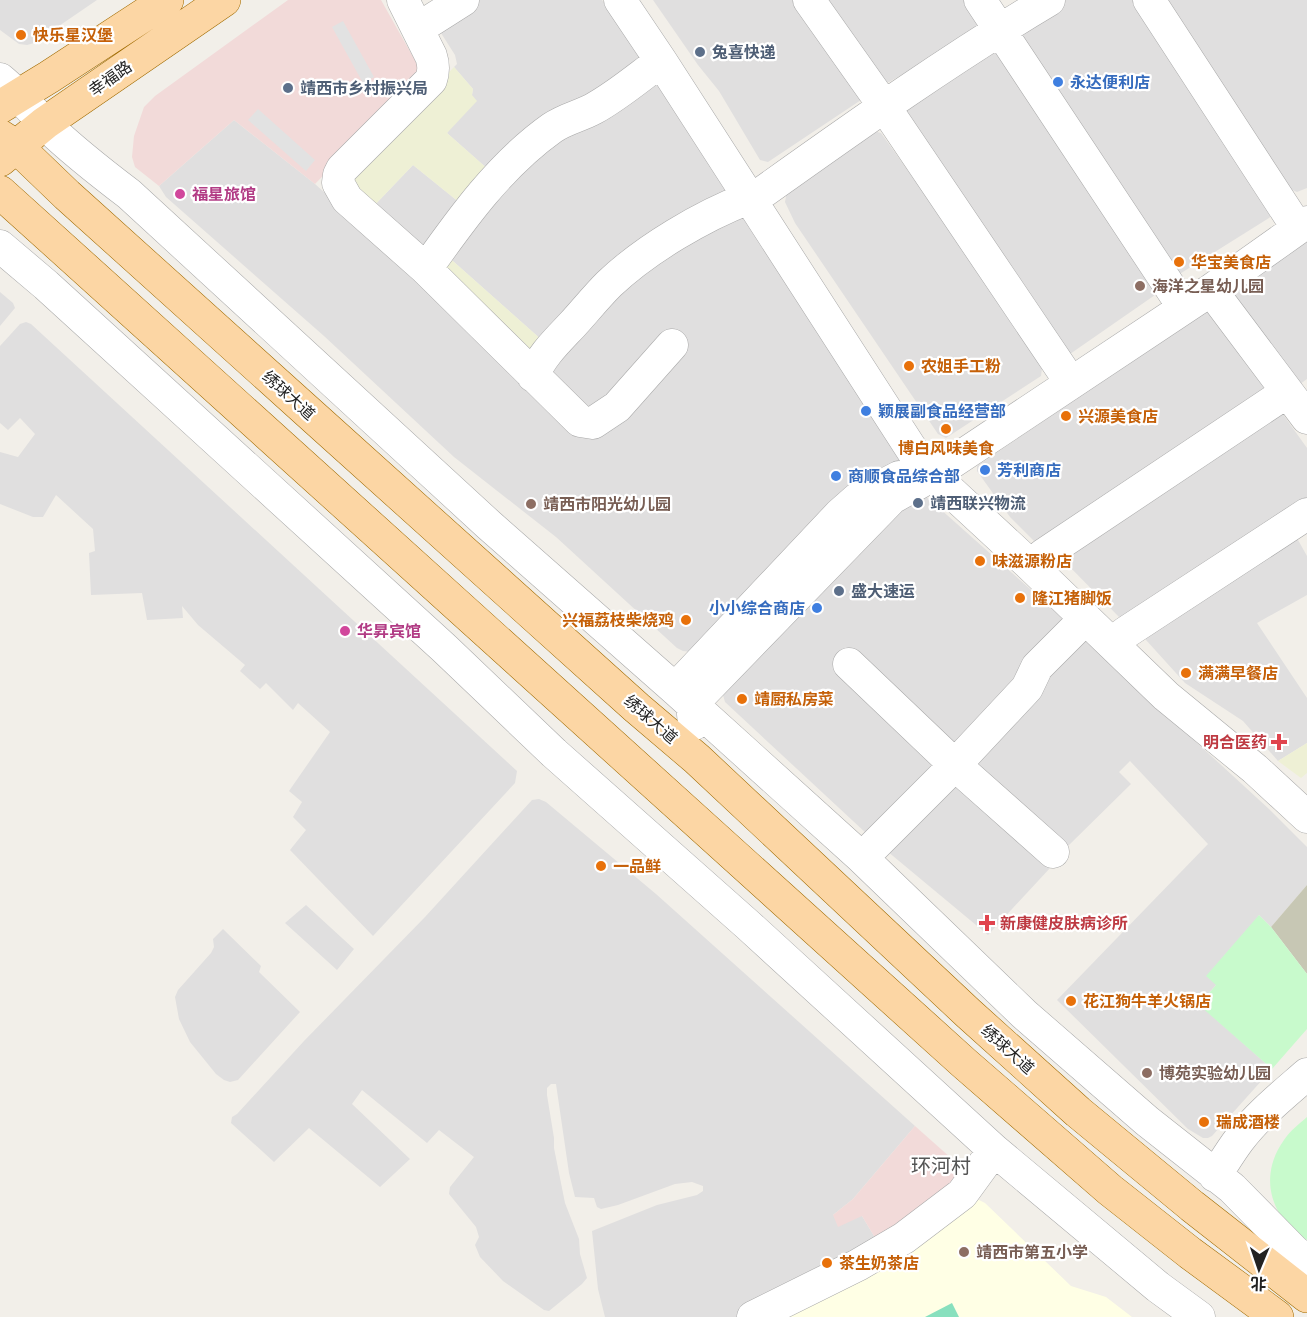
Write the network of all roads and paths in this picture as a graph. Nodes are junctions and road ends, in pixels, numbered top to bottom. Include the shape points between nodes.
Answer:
1 (167, 0) edge
2 (224, 0) edge
3 (403, 0) edge
4 (463, 0) edge
5 (620, 0) edge
6 (639, 0) edge
7 (809, 0) edge
8 (980, 0) edge
9 (1049, 0) edge
10 (1149, 0) edge
11 (418, 28) junction
12 (999, 29) junction
13 (662, 61) junction
14 (7, 94) edge
15 (884, 106) junction
16 (45, 123) junction
17 (6, 148) edge
18 (0, 192) edge
19 (756, 195) junction
20 (1302, 216) edge
21 (28, 217) junction
22 (0, 246) edge
23 (24, 266) junction
24 (426, 269) junction
25 (1211, 290) junction
26 (1176, 296) junction
27 (672, 345) dead end
28 (304, 355) junction
29 (1063, 371) junction
30 (533, 376) junction
31 (1287, 392) junction
32 (245, 414) junction
33 (1307, 418) edge
34 (318, 421) junction
35 (935, 466) junction
36 (248, 471) junction
37 (1307, 514) edge
38 (489, 525) junction
39 (1043, 555) junction
40 (490, 576) junction
41 (452, 601) junction
42 (1085, 620) junction
43 (1125, 633) junction
44 (444, 648) junction
45 (849, 664) dead end
46 (684, 697) junction
47 (698, 759) junction
48 (955, 765) junction
49 (1307, 796) edge
50 (1307, 817) edge
51 (838, 837) junction
52 (1053, 852) dead end
53 (862, 858) junction
54 (750, 870) junction
55 (847, 900) junction
56 (748, 925) junction
57 (971, 963) junction
58 (987, 1030) junction
59 (1307, 1074) edge
60 (1307, 1094) edge
61 (994, 1150) junction
62 (1223, 1182) junction
63 (1307, 1260) edge
64 (1307, 1296) edge
65 (753, 1317) edge
66 (1199, 1317) edge
67 (1277, 1317) edge

1 - 14 main road, 幸福路
2 - 16 main road, 幸福路
3 - 11 street
4 - 11 street
5 - 13 street
6 - 19 street via 675,53
7 - 15 street
8 - 12 street
9 - 12 street
10 - 20 street
11 - 24 street via 434,64 431,80 342,169 338,183 352,203
12 - 15 street
12 - 26 street
13 - 19 street
13 - 24 street via 592,110 561,122 525,150 460,220
14 - 16 street
15 - 19 street
15 - 29 street
16 - 17 main road, 幸福路
16 - 28 street via 129,194
17 - 34 main road, 绣球大道 via 67,195
18 - 21 main road
19 - 30 street via 692,225 625,271 548,351
19 - 35 street
20 - 25 street
20 - 26 street
21 - 23 street
21 - 32 main road
22 - 23 street
23 - 36 street
24 - 30 street
25 - 31 street
25 - 35 street
26 - 29 street
27 - 30 street via 616,407 593,423 573,417
28 - 34 street
28 - 38 street
29 - 35 street
31 - 33 street
31 - 39 street
32 - 36 street
32 - 41 main road
34 - 40 main road, 绣球大道
35 - 39 street
35 - 42 street
35 - 46 street via 892,498
36 - 44 street
37 - 43 street
38 - 40 street
38 - 46 street
39 - 43 street
40 - 47 main road, 绣球大道
41 - 44 street
41 - 54 main road
42 - 48 street via 1037,667 1027,688
42 - 50 street via 1166,696
43 - 49 street via 1179,688
44 - 56 street via 554,753
45 - 48 street
46 - 47 street
46 - 51 street
47 - 55 main road, 绣球大道
48 - 52 street
48 - 53 street
51 - 53 street
51 - 55 street
53 - 57 street
54 - 56 street
54 - 67 main road via 1094,1177
55 - 58 main road, 绣球大道
56 - 61 street
57 - 58 street
57 - 62 street via 1146,1121
58 - 64 main road, 绣球大道 via 1192,1206
59 - 62 street via 1239,1139
60 - 62 street
61 - 65 street via 962,1194 904,1238
61 - 66 street
62 - 63 street

